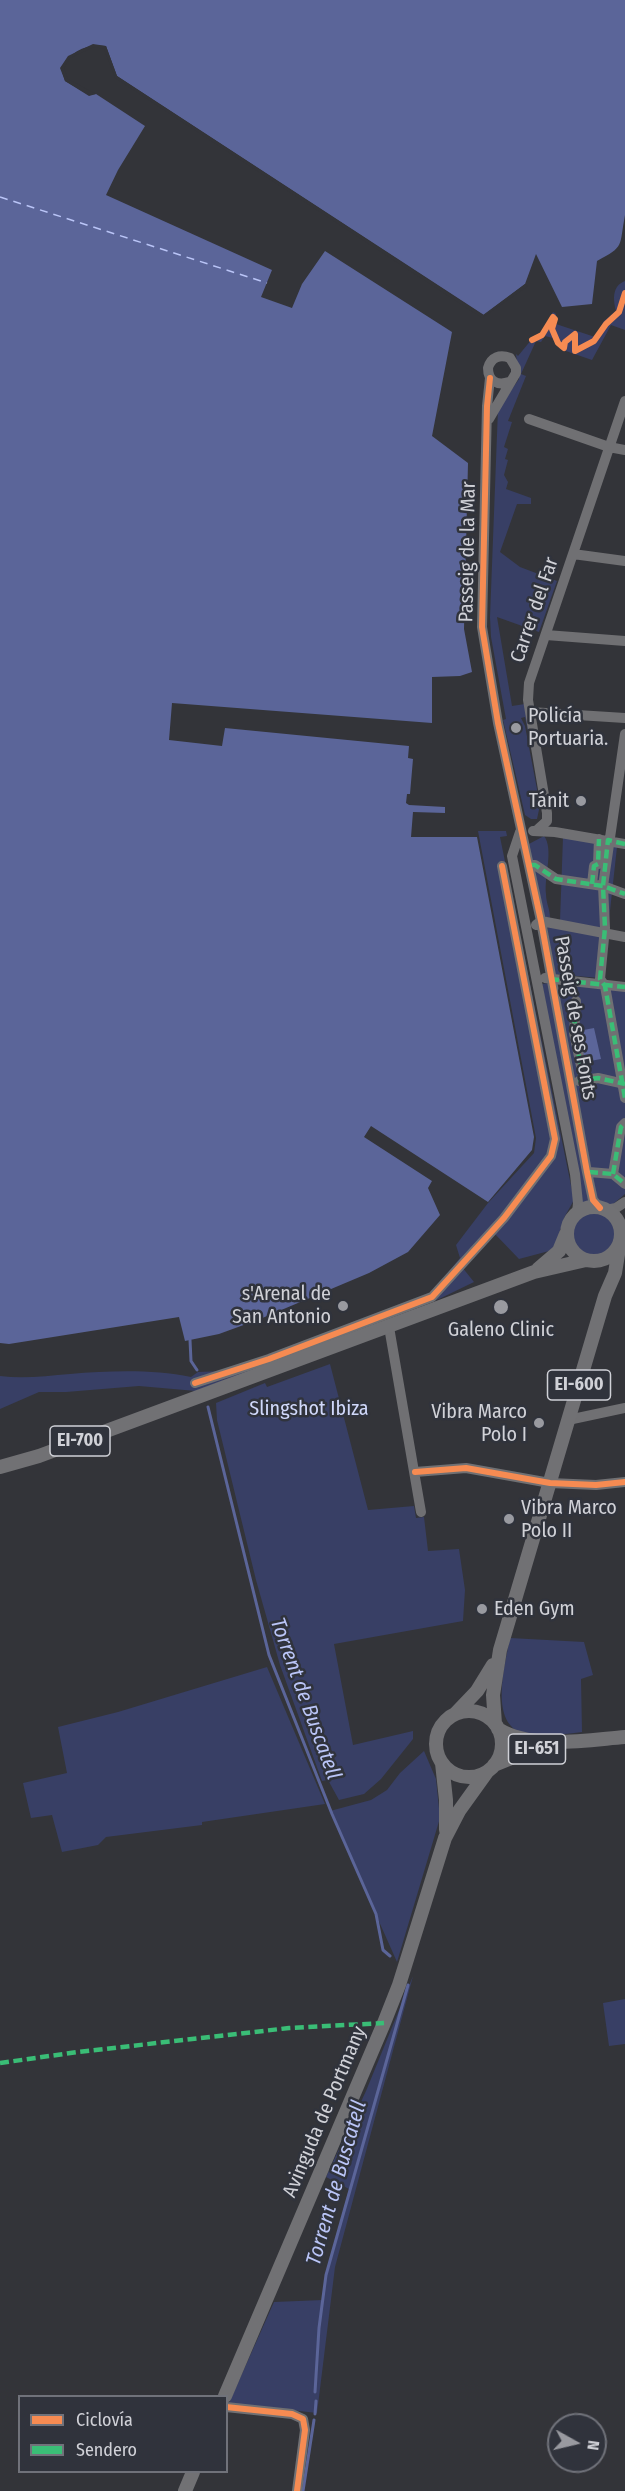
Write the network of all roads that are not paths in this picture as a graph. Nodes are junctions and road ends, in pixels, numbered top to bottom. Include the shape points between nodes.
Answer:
1 (490, 378) junction
2 (509, 382) junction
3 (625, 401) edge
4 (529, 419) dead end
5 (487, 422) junction
6 (609, 447) junction
7 (625, 450) edge
8 (573, 554) junction
9 (625, 561) edge
10 (546, 635) junction
11 (625, 641) edge
12 (530, 712) junction
13 (625, 718) edge
14 (625, 734) edge
15 (547, 821) junction
16 (536, 831) junction
17 (520, 832) junction
18 (555, 832) junction
19 (603, 839) junction
20 (625, 844) edge
21 (531, 864) dead end
22 (502, 866) dead end
23 (597, 885) junction
24 (625, 894) edge
25 (540, 921) junction
26 (528, 930) junction
27 (605, 934) junction
28 (625, 937) edge
29 (537, 977) junction
30 (550, 979) junction
31 (605, 986) junction
32 (625, 987) edge
33 (576, 1002) dead end
34 (619, 1040) edge
35 (624, 1084) edge
36 (625, 1098) edge
37 (625, 1123) edge
38 (589, 1172) dead end
39 (613, 1173) junction
40 (625, 1184) edge
41 (625, 1202) edge
42 (603, 1209) junction
43 (577, 1213) junction
44 (567, 1232) junction
45 (622, 1236) edge
46 (589, 1261) junction
47 (534, 1272) junction
48 (605, 1296) junction
49 (389, 1327) junction
50 (195, 1383) dead end
51 (625, 1408) edge
52 (568, 1420) junction
53 (0, 1467) edge
54 (415, 1472) junction
55 (625, 1482) edge
56 (550, 1483) junction
57 (421, 1512) dead end
58 (500, 1650) junction
59 (454, 1715) junction
60 (497, 1727) junction
61 (625, 1737) edge
62 (582, 1740) junction
63 (442, 1763) junction
64 (491, 1768) junction
65 (445, 1838) junction
66 (226, 2395) edge
67 (228, 2407) edge
68 (193, 2473) edge
69 (185, 2491) edge
70 (297, 2491) edge

1 - 2 street
1 - 2 street via 490,363 505,356 516,368
1 - 5 street, Passeig de la Mar
2 - 5 street, Passeig de la Mar
3 - 6 street, Carrer del Far
4 - 6 street
5 - 17 street, Passeig de la Mar via 482,627
6 - 7 street
6 - 8 street, Carrer del Far
8 - 9 street
8 - 10 street, Carrer del Far
10 - 11 street
10 - 12 street, Carrer del Far via 529,683
12 - 13 street
12 - 15 street, Carrer del Far
14 - 19 street, Passeig de ses Fonts via 612,827
15 - 16 street
15 - 18 street
16 - 17 street
16 - 18 street
17 - 25 street, Passeig de ses Fonts
17 - 26 street, Passeig de ses Fonts via 512,856
18 - 19 street
19 - 20 street
19 - 23 street, Passeig de ses Fonts via 598,864 594,866
21 - 23 street via 556,879
22 - 50 street via 555,1139 551,1156 504,1218 432,1297
23 - 24 street
23 - 27 street, Passeig de ses Fonts
25 - 26 street
25 - 27 street
25 - 30 street, Passeig de ses Fonts
26 - 29 street, Passeig de ses Fonts
27 - 28 street
27 - 31 street, Passeig de ses Fonts via 600,979
29 - 30 street
29 - 43 street, Passeig de ses Fonts via 575,1174
30 - 31 street
30 - 42 street, Passeig de ses Fonts via 593,1200
31 - 32 street
31 - 34 street, Passeig de ses Fonts
33 - 35 street via 574,1033 579,1081 598,1078
34 - 35 street, Passeig de ses Fonts
35 - 36 street, Passeig de ses Fonts
37 - 39 street
38 - 39 street
39 - 40 street
41 - 42 street
42 - 43 main road
42 - 45 main road via 618,1221
43 - 44 main road
44 - 46 main road via 572,1250
44 - 47 main road, EI-700 via 559,1251
45 - 46 main road via 609,1257
45 - 48 main road, EI-600 via 615,1273
46 - 47 main road, EI-700
46 - 48 main road via 604,1278
47 - 49 main road, EI-700
48 - 52 main road, EI-600
49 - 53 main road, EI-700
49 - 54 street
51 - 52 street
52 - 56 main road, EI-600
54 - 56 street via 466,1468
54 - 57 street
55 - 56 street
56 - 58 main road, EI-600
58 - 59 main road, EI-600 via 482,1684
58 - 60 main road, EI-600 via 493,1695
59 - 60 main road via 476,1712 487,1716
59 - 63 main road, EI-600 via 445,1721 437,1736
60 - 62 main road, EI-651 via 526,1740
60 - 64 main road, EI-600 via 502,1748
61 - 62 main road, EI-651
62 - 64 main road, EI-651 via 526,1752
63 - 64 main road via 463,1777 476,1777
63 - 65 main road, Avinguda de Portmany / EI-600
64 - 65 main road, Avinguda de Portmany / EI-600 via 459,1811
65 - 66 main road, Avinguda de Portmany / EI-600 via 388,2014
67 - 70 street via 303,2419
68 - 69 main road

